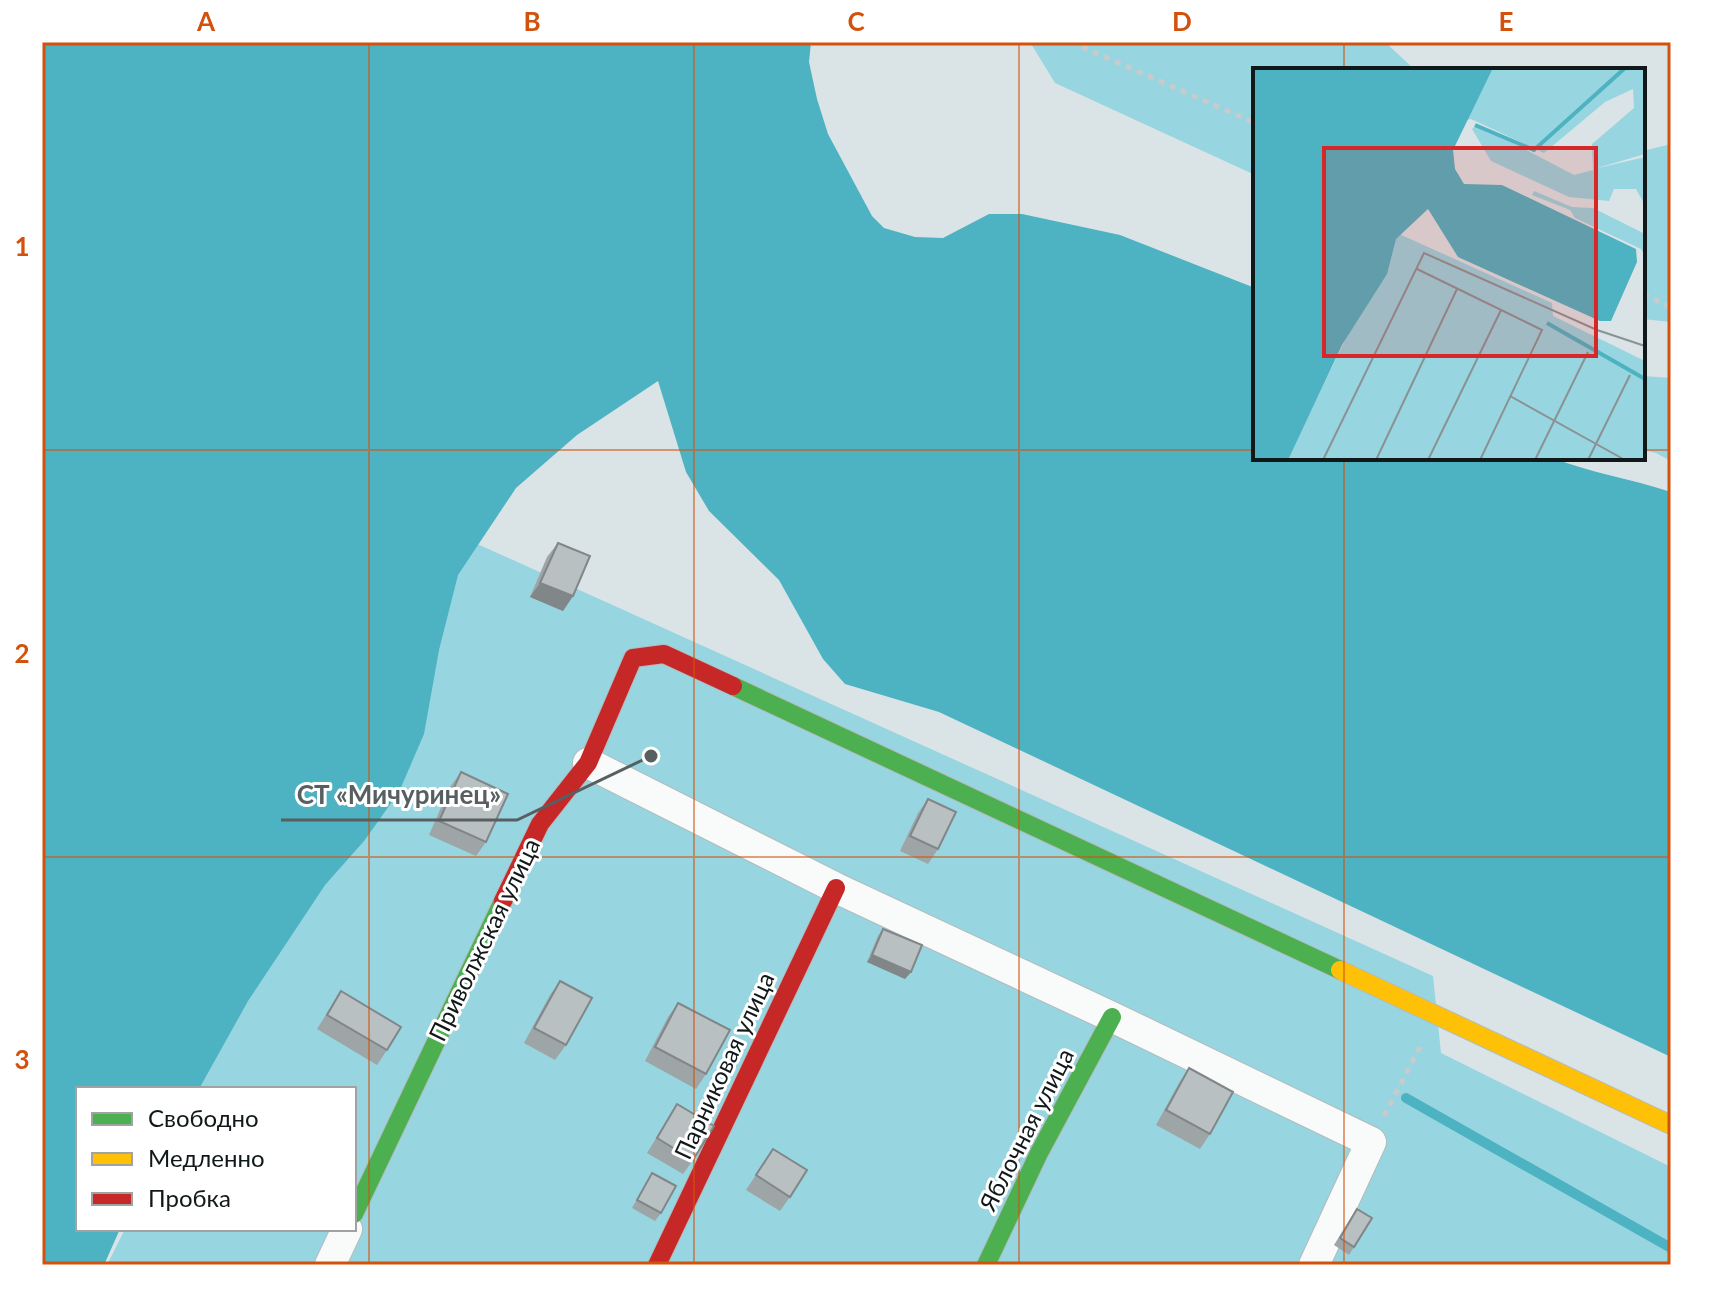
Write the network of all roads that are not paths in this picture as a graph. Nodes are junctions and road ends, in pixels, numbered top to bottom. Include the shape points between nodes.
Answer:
1 (588, 763) junction
2 (836, 888) junction
3 (1112, 1017) junction
4 (1671, 1125) edge
5 (356, 1210) edge
6 (346, 1231) edge
7 (330, 1265) edge
8 (657, 1265) edge
9 (986, 1265) edge
10 (1314, 1265) edge

1 - 2 street
1 - 4 street, Приволжская улица via 633,658 664,654
1 - 5 street, Приволжская улица via 540,824
2 - 3 street
2 - 8 street, Парниковая улица
3 - 9 street, Яблочная улица
3 - 10 street via 1371,1142
6 - 7 street

